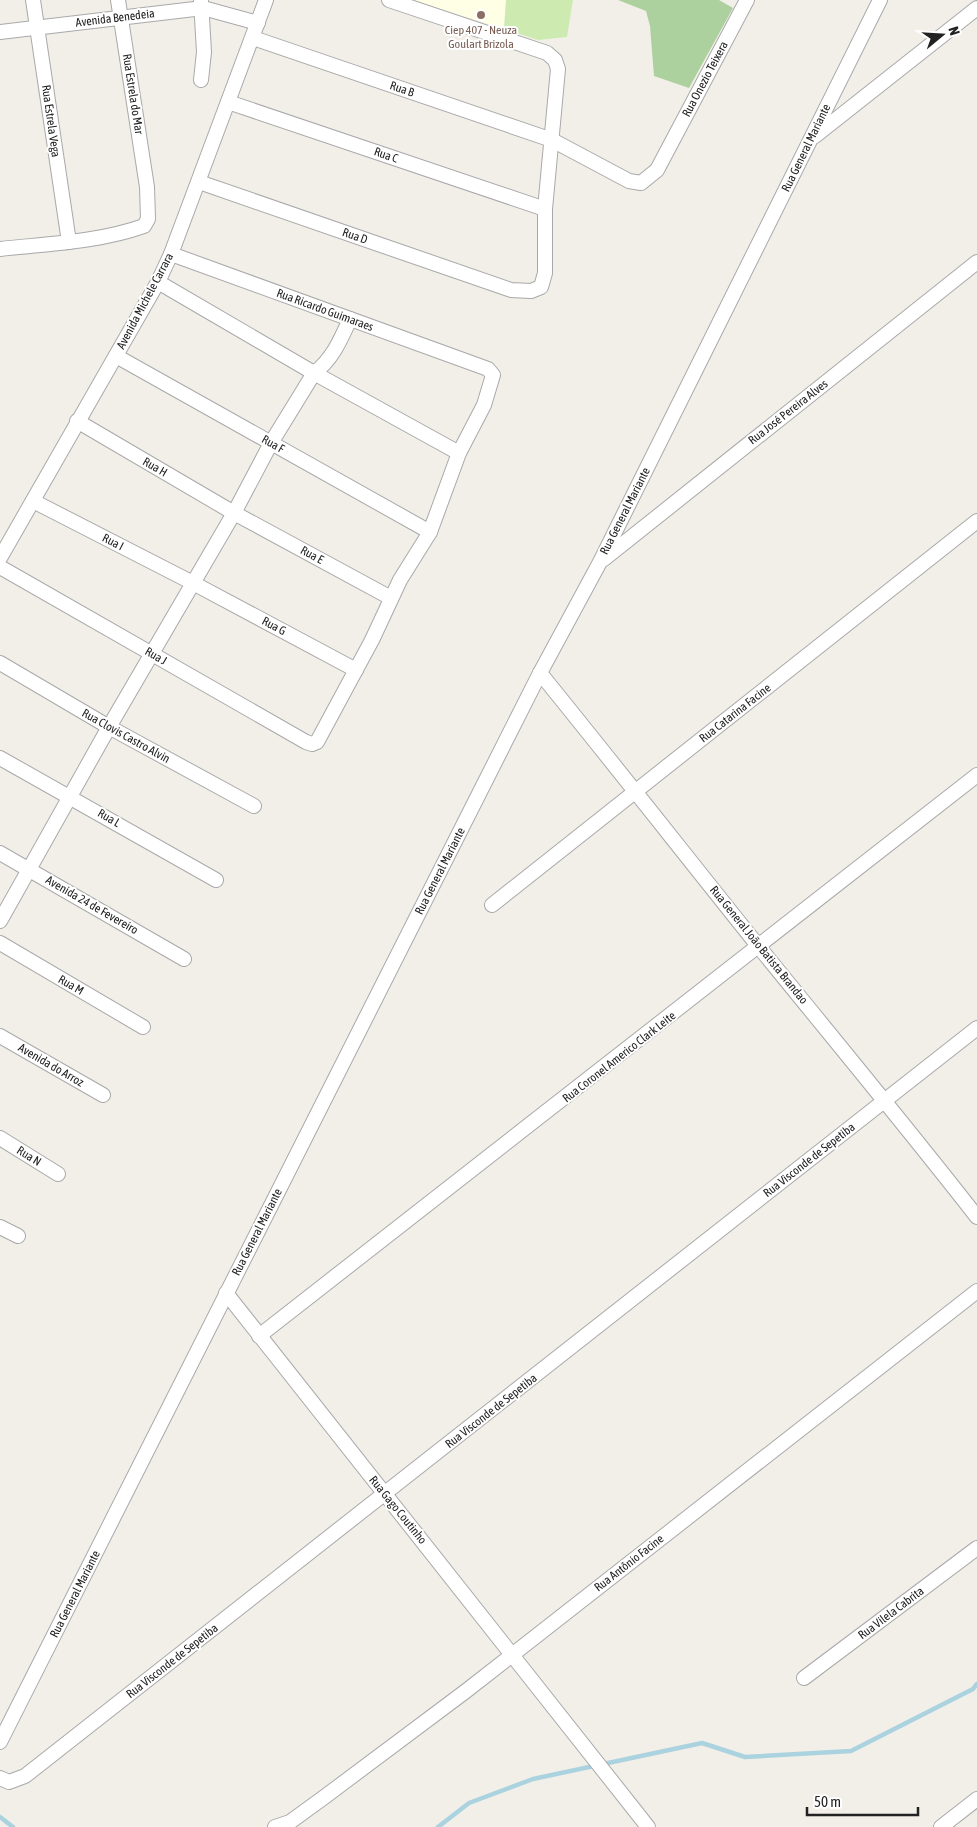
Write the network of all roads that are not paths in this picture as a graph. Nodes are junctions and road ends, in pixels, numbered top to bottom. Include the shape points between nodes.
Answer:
1 (32, 0) edge
2 (118, 0) edge
3 (266, 0) edge
4 (389, 0) edge
5 (747, 0) edge
6 (880, 0) edge
7 (202, 4) edge
8 (977, 8) edge
9 (121, 16) junction
10 (258, 23) junction
11 (37, 28) junction
12 (0, 32) edge
13 (253, 38) junction
14 (201, 80) dead end
15 (228, 102) junction
16 (813, 137) junction
17 (552, 140) junction
18 (198, 182) junction
19 (545, 209) junction
20 (69, 242) junction
21 (0, 249) edge
22 (171, 254) junction
23 (977, 262) edge
24 (158, 282) junction
25 (350, 319) junction
26 (116, 356) junction
27 (314, 373) junction
28 (77, 421) junction
29 (271, 443) junction
30 (459, 454) junction
31 (34, 501) junction
32 (234, 513) junction
33 (977, 521) edge
34 (430, 532) junction
35 (0, 558) edge
36 (600, 562) junction
37 (0, 567) edge
38 (193, 583) junction
39 (391, 598) junction
40 (152, 653) junction
41 (0, 663) edge
42 (356, 670) junction
43 (540, 673) junction
44 (108, 727) junction
45 (0, 758) edge
46 (977, 775) edge
47 (637, 791) junction
48 (71, 796) junction
49 (254, 806) dead end
50 (0, 853) edge
51 (28, 868) junction
52 (216, 880) dead end
53 (492, 905) dead end
54 (0, 921) edge
55 (0, 943) edge
56 (759, 947) junction
57 (184, 959) dead end
58 (143, 1028) dead end
59 (977, 1028) edge
60 (0, 1036) edge
61 (103, 1095) dead end
62 (885, 1100) junction
63 (0, 1138) edge
64 (58, 1174) dead end
65 (977, 1217) edge
66 (0, 1227) edge
67 (18, 1236) dead end
68 (977, 1291) edge
69 (226, 1293) junction
70 (259, 1336) junction
71 (386, 1495) junction
72 (977, 1548) edge
73 (512, 1654) junction
74 (804, 1678) dead end
75 (0, 1742) edge
76 (0, 1778) edge
77 (977, 1799) edge
78 (275, 1827) edge
79 (648, 1827) edge
80 (941, 1827) edge

1 - 11 street, Rua Estrela Vega
2 - 9 street, Rua Estrela do Mar
3 - 10 street, Avenida Michele Carrara
4 - 17 street via 547,53 555,60 558,69
5 - 17 street, Rua Onezio Teixera via 663,158 648,180 642,184 633,183
6 - 16 street, Rua General Mariante via 837,82
7 - 9 street, Avenida Benedeia
7 - 10 street, Avenida Benedeia
7 - 14 street via 204,52
8 - 16 street
9 - 11 street, Avenida Benedeia
9 - 20 street, Rua Estrela do Mar via 147,188 148,219 144,226 131,231
10 - 13 street, Avenida Michele Carrara
11 - 12 street, Avenida Benedeia
11 - 20 street, Rua Estrela Vega
13 - 15 street, Avenida Michele Carrara
13 - 17 street, Rua B
15 - 18 street, Avenida Michele Carrara
15 - 19 street, Rua C
16 - 36 street, Rua General Mariante
17 - 19 street
18 - 19 street, Rua D via 511,290 537,290 544,280
18 - 22 street, Avenida Michele Carrara
20 - 21 street
22 - 24 street, Avenida Michele Carrara
22 - 25 street, Rua Ricardo Guimaraes
23 - 36 street, Rua José Pereira Alves
24 - 26 street, Avenida Michele Carrara
24 - 27 street
25 - 27 street via 340,342 322,368
25 - 30 street, Rua Ricardo Guimaraes via 491,371 493,379 484,405
26 - 28 street, Avenida Michele Carrara
26 - 29 street, Rua F
27 - 29 street
27 - 30 street
28 - 31 street, Avenida Michele Carrara
28 - 32 street, Rua H
29 - 32 street
29 - 34 street, Rua F
30 - 34 street
31 - 35 street, Avenida Michele Carrara
31 - 38 street, Rua I
32 - 38 street
32 - 39 street, Rua E
33 - 47 street, Rua Catarina Facine
34 - 39 street
36 - 43 street, Rua General Mariante
37 - 40 street, Rua J
38 - 40 street
38 - 42 street, Rua G
39 - 42 street
40 - 42 street, Rua J via 312,744 317,742
40 - 44 street
41 - 44 street, Rua Clovis Castro Alvin
43 - 47 street, Rua General João Batista Brandao
43 - 69 street, Rua General Mariante
44 - 48 street
44 - 49 street, Rua Clovis Castro Alvin
45 - 48 street, Rua L
46 - 56 street, Rua Coronel Americo Clark Leite
47 - 53 street, Rua Catarina Facine
47 - 56 street, Rua General João Batista Brandao
48 - 51 street
48 - 52 street, Rua L
50 - 51 street, Avenida 24 de Fevereiro
51 - 54 street
51 - 57 street, Avenida 24 de Fevereiro
55 - 58 street, Rua M
56 - 62 street, Rua General João Batista Brandao
56 - 70 street, Rua Coronel Americo Clark Leite
59 - 62 street, Rua Visconde de Sepetiba
60 - 61 street, Avenida do Arroz
62 - 65 street, Rua General João Batista Brandao
62 - 71 street, Rua Visconde de Sepetiba
63 - 64 street, Rua N
66 - 67 street
68 - 73 street, Rua Antônio Facine
69 - 70 street, Rua Gago Coutinho
69 - 75 street, Rua General Mariante
70 - 71 street, Rua Gago Coutinho
71 - 73 street, Rua Gago Coutinho
71 - 76 street, Rua Visconde de Sepetiba via 25,1776 9,1782
72 - 74 street, Rua Vilela Cabrita
73 - 78 street, Rua Antônio Facine via 323,1798 290,1822
73 - 79 street, Rua Gago Coutinho
77 - 80 street

